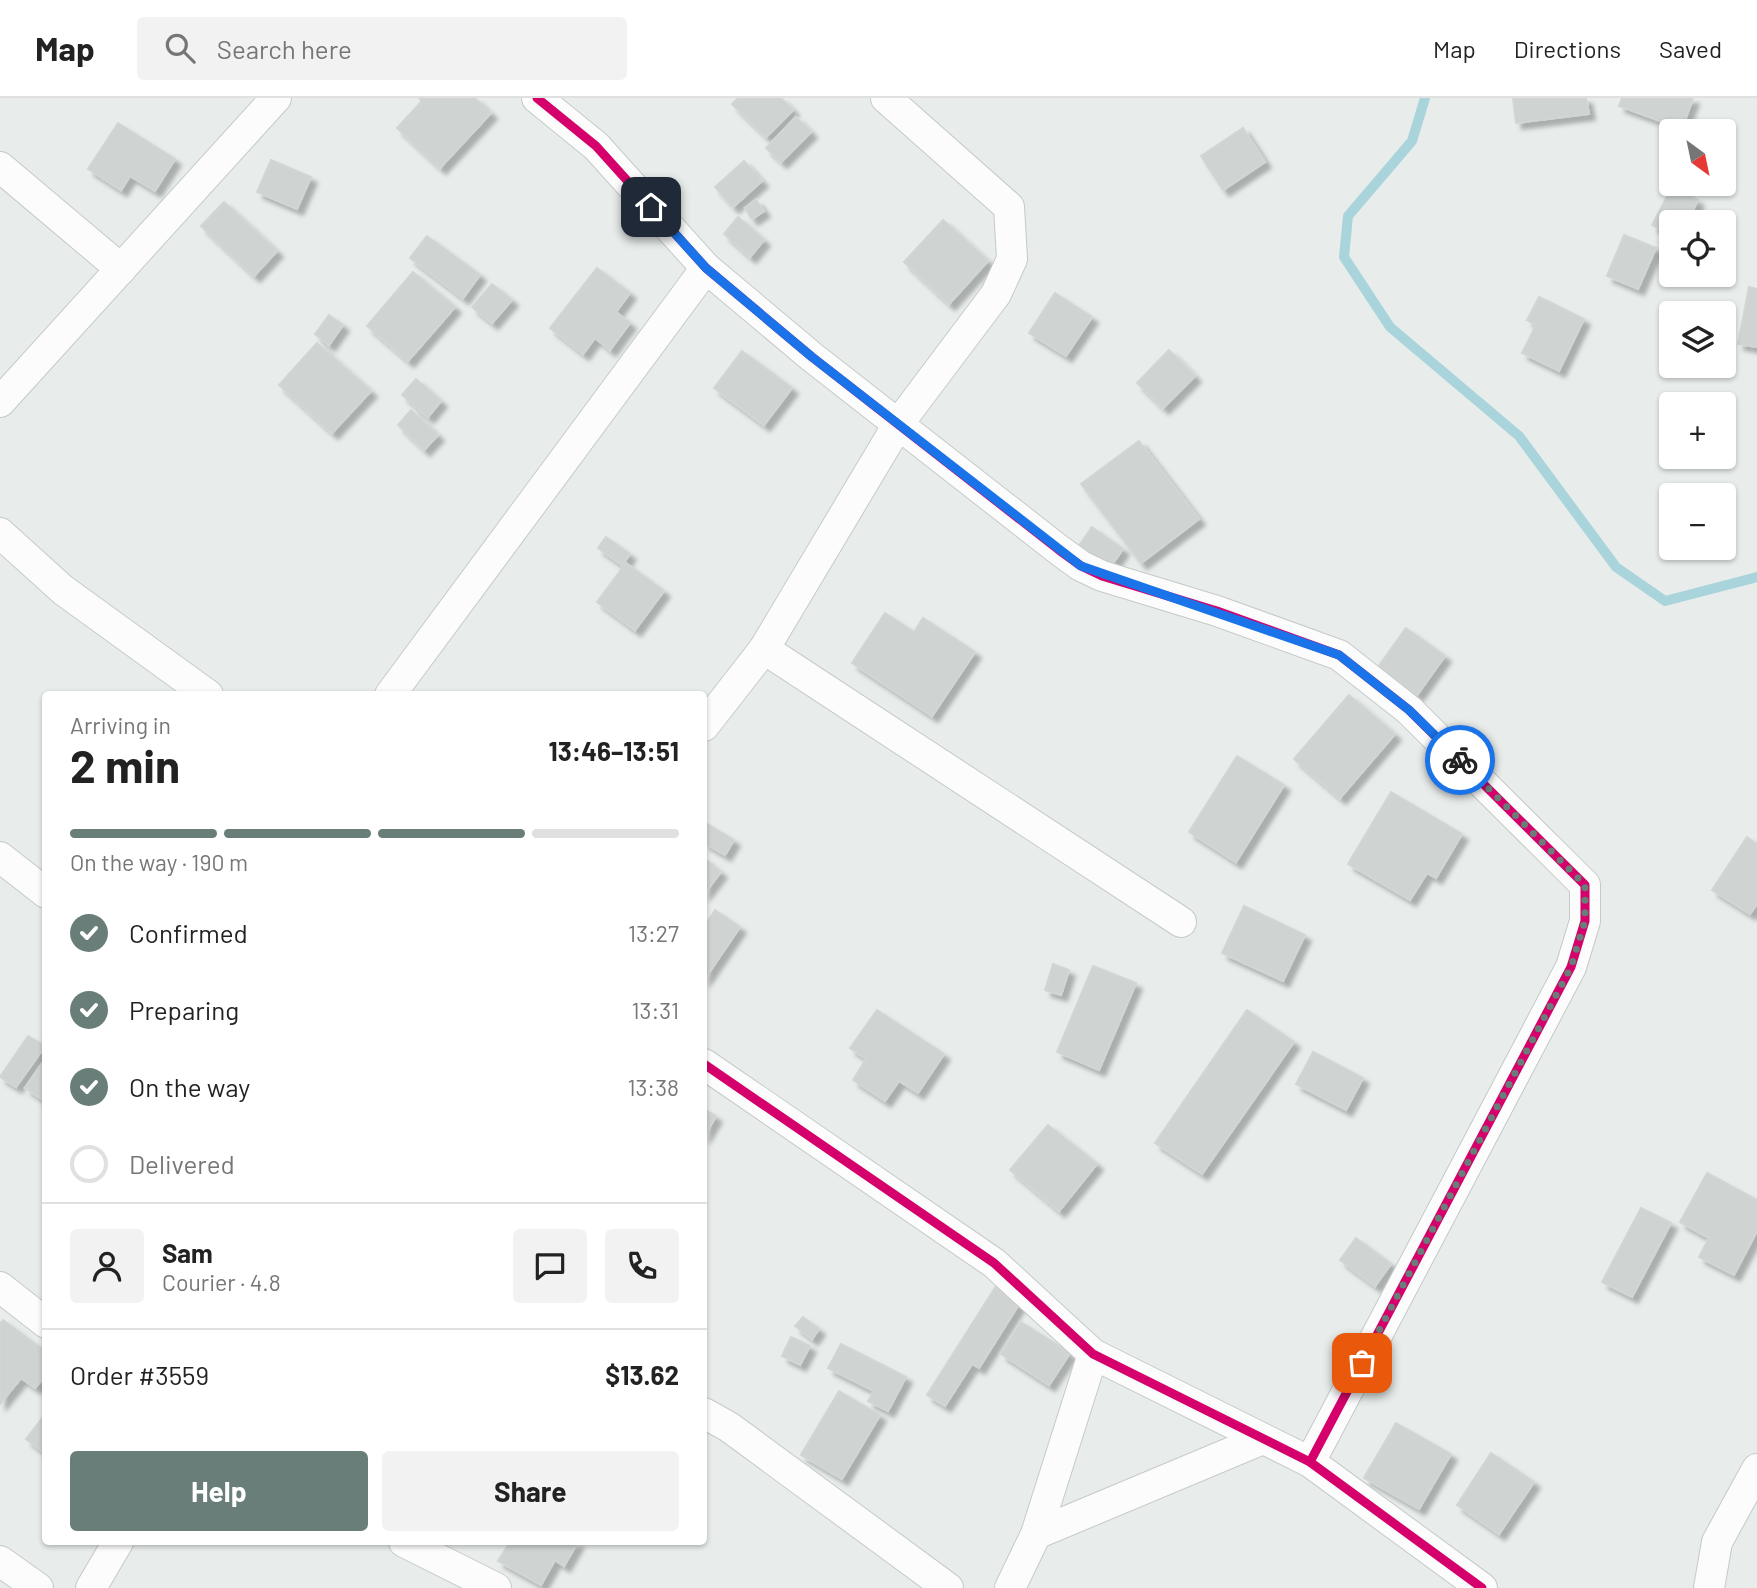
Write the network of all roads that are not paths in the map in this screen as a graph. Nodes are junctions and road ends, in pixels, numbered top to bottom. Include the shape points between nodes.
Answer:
1 (276, 98) edge
2 (537, 98) edge
3 (886, 98) edge
4 (0, 167) edge
5 (706, 268) junction
6 (121, 269) junction
7 (0, 402) edge
8 (899, 423) junction
9 (0, 533) edge
10 (764, 649) junction
11 (203, 691) edge
12 (393, 691) edge
13 (707, 722) edge
14 (0, 857) edge
15 (42, 890) edge
16 (1181, 922) dead end
17 (707, 1066) edge
18 (0, 1287) edge
19 (42, 1319) edge
20 (1093, 1354) junction
21 (707, 1415) edge
22 (1263, 1438) junction
23 (1310, 1462) junction
24 (1757, 1469) edge
25 (1036, 1534) junction
26 (116, 1545) edge
27 (410, 1545) edge
28 (0, 1561) edge
29 (38, 1588) edge
30 (91, 1588) edge
31 (496, 1588) edge
32 (948, 1588) edge
33 (1010, 1588) edge
34 (1482, 1588) edge
35 (1709, 1588) edge

1 - 6 street
2 - 5 street via 596,146
3 - 8 street via 1009,207 1012,259 996,294
4 - 6 street
5 - 8 street
5 - 12 street
6 - 7 street
8 - 10 street
8 - 23 street via 1081,566 1339,655 1409,710 1585,885 1585,921 1571,967
9 - 11 street via 64,590
10 - 13 street
10 - 16 street
14 - 15 street
17 - 20 street via 994,1263
18 - 19 street
20 - 22 street
20 - 25 street
21 - 32 street
22 - 23 street
22 - 25 street
23 - 34 street
24 - 35 street via 1717,1542
25 - 33 street
26 - 30 street
27 - 31 street
28 - 29 street

